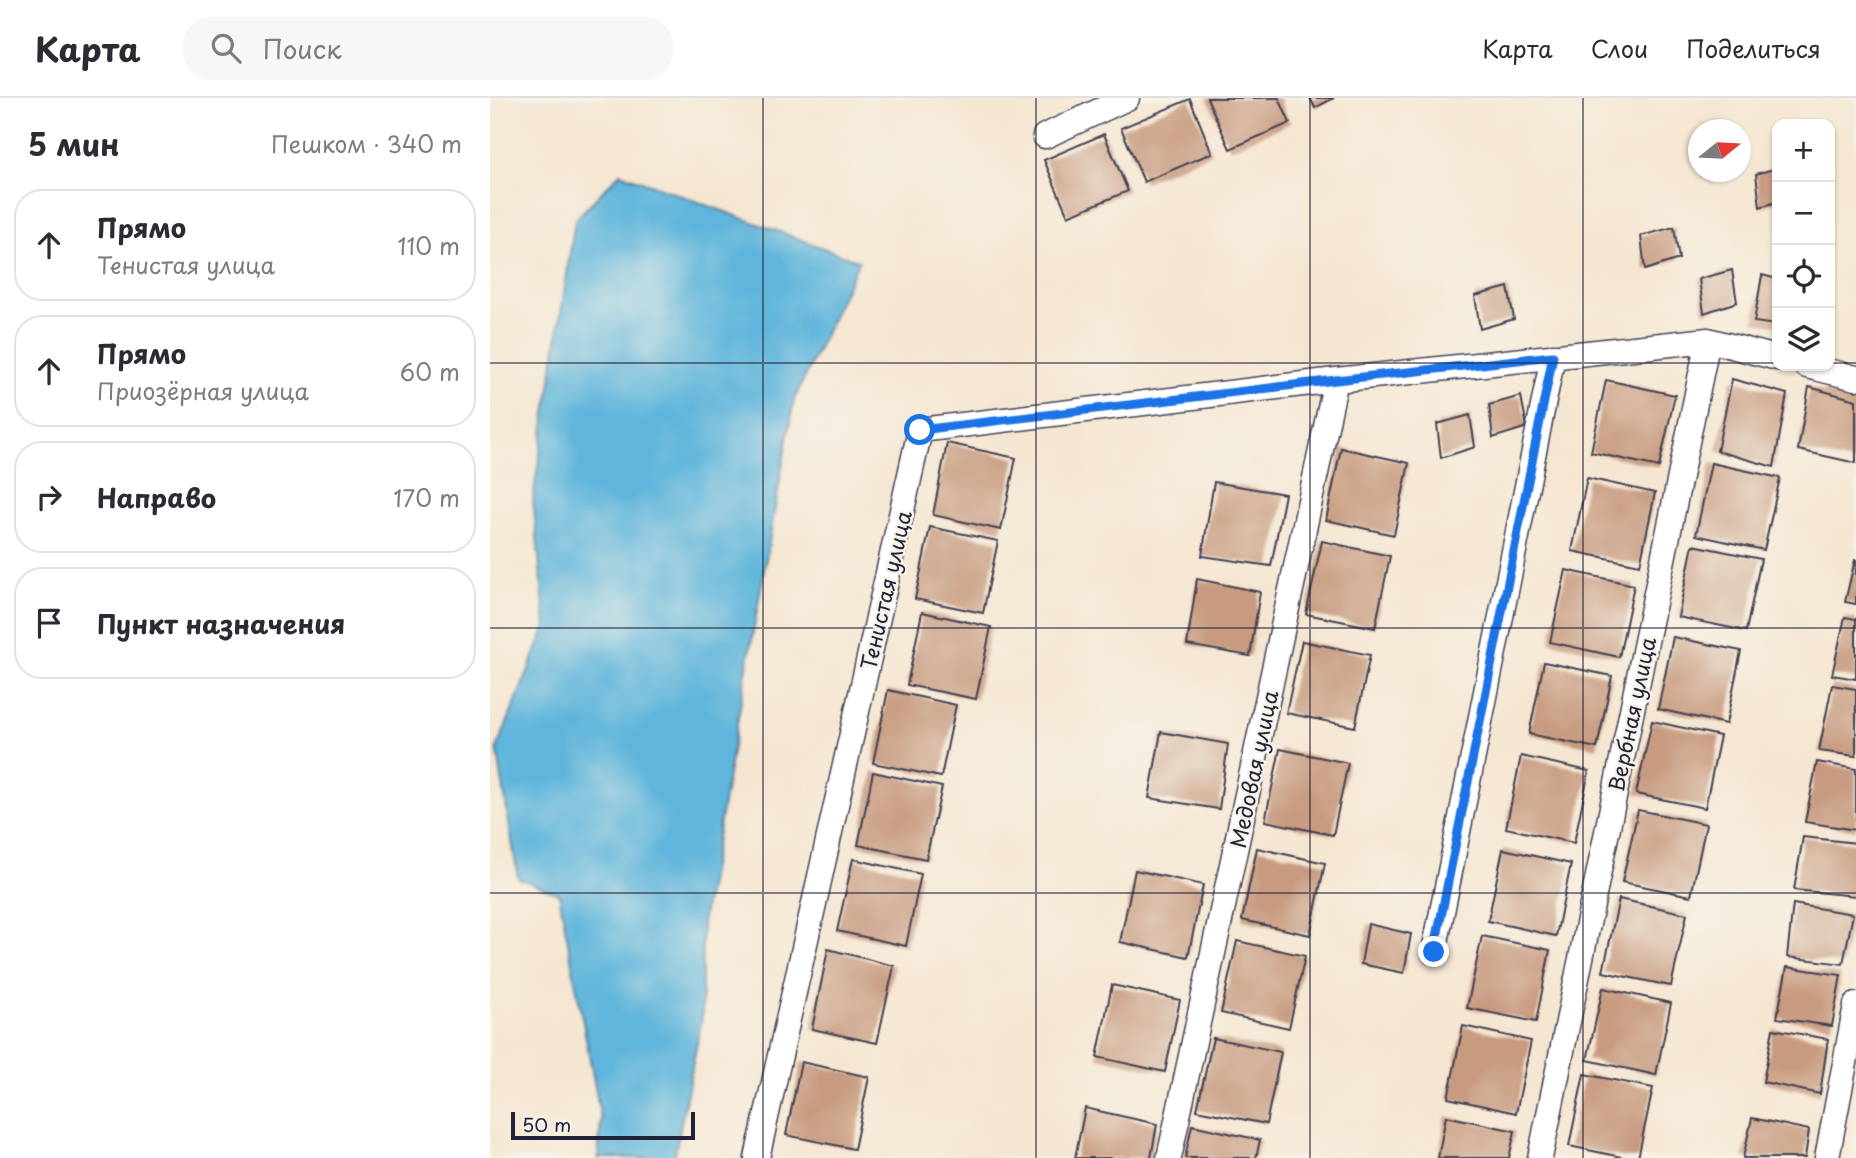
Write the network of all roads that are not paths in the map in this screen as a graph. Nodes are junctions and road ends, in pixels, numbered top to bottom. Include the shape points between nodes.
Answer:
1 (1127, 98) edge
2 (1045, 136) dead end
3 (1708, 340) junction
4 (1553, 356) junction
5 (1772, 357) edge
6 (1827, 371) edge
7 (1856, 378) edge
8 (1336, 380) junction
9 (1434, 952) dead end
10 (1856, 1005) edge
11 (757, 1158) edge
12 (1169, 1158) edge
13 (1540, 1158) edge
14 (1827, 1158) edge

1 - 2 street
3 - 4 street
3 - 5 street
3 - 13 street, Вербная улица
4 - 8 street
4 - 9 street
6 - 7 street
8 - 11 street, Тенистая улица via 920,430
8 - 12 street, Медовая улица
10 - 14 street

